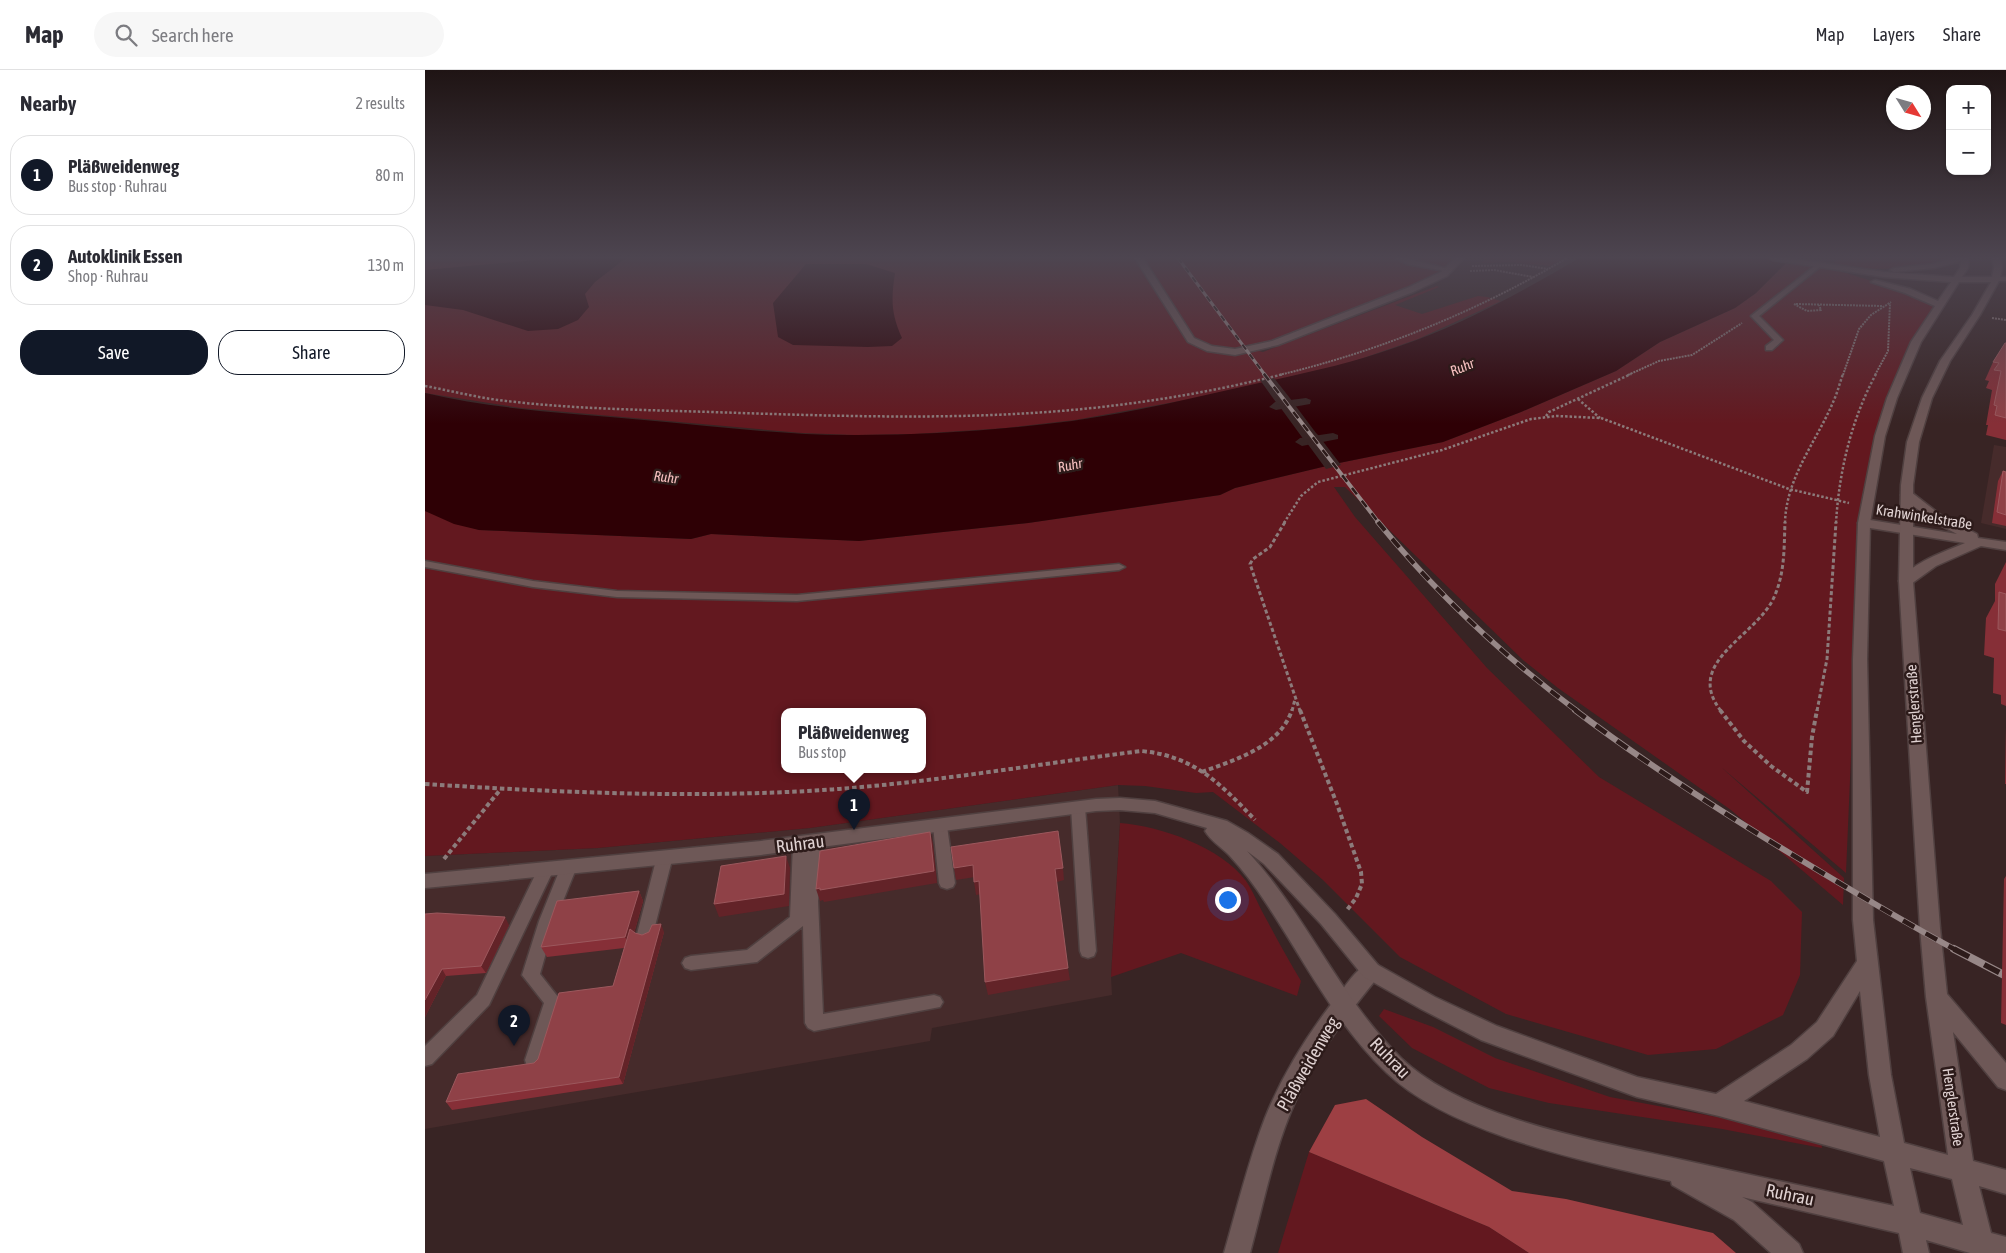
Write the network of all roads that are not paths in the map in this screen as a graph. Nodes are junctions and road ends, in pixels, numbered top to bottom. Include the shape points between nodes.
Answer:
1 (1174, 313) edge
2 (1350, 313) edge
3 (1758, 313) edge
4 (1934, 313) edge
5 (1975, 313) edge
6 (1769, 348) dead end
7 (1907, 495) junction
8 (1864, 523) junction
9 (1907, 531) junction
10 (1980, 542) junction
11 (2006, 546) edge
12 (425, 564) edge
13 (1119, 567) dead end
14 (1906, 581) junction
15 (1078, 807) junction
16 (1202, 821) junction
17 (940, 826) junction
18 (808, 843) junction
19 (664, 860) junction
20 (568, 869) junction
21 (545, 871) junction
22 (426, 881) edge
23 (947, 883) dead end
24 (645, 934) edge
25 (1088, 951) dead end
26 (1868, 962) junction
27 (691, 963) dead end
28 (1371, 971) junction
29 (1937, 997) junction
30 (934, 1002) dead end
31 (1343, 1005) junction
32 (425, 1058) edge
33 (534, 1060) edge
34 (2006, 1080) edge
35 (1719, 1105) junction
36 (1894, 1151) junction
37 (1962, 1169) junction
38 (1669, 1170) junction
39 (2006, 1182) edge
40 (1910, 1223) junction
41 (1982, 1247) edge
42 (2006, 1250) edge
43 (1237, 1253) edge
44 (1789, 1253) edge
45 (1917, 1253) edge

1 - 2 main road via 1191,340 1204,347 1228,352 1275,343
3 - 6 lane via 1755,316 1779,340
4 - 8 main road via 1916,342 1892,398 1880,436
5 - 7 main road, Henglerstraße via 1927,398 1913,442
7 - 9 main road, Henglerstraße
7 - 10 main road, Krahwinkelstraße via 1938,519
8 - 9 main road, Krahwinkelstraße
8 - 26 main road via 1860,659 1861,806 1863,920
9 - 10 main road, Krahwinkelstraße
9 - 14 main road, Henglerstraße
10 - 11 main road, Krahwinkelstraße
10 - 14 main road, Krahwinkelstraße via 1943,556
12 - 13 lane via 533,584 617,594 797,598
14 - 29 main road, Henglerstraße
15 - 16 main road, Ruhrau via 1119,804 1155,807
15 - 17 main road, Ruhrau
15 - 25 lane
16 - 28 main road, Ruhrau via 1221,826 1271,859 1328,919
16 - 31 main road, Ruhrau via 1227,841 1269,890
17 - 18 main road, Ruhrau
17 - 23 lane
18 - 19 main road, Ruhrau
18 - 27 lane via 798,920 751,957
18 - 30 lane via 814,1023
19 - 20 main road, Ruhrau
19 - 24 lane
20 - 21 main road, Ruhrau
20 - 33 lane via 547,921 531,975 553,1002
21 - 22 main road, Ruhrau
21 - 32 lane via 483,1000
26 - 35 main road via 1825,1029 1799,1052
26 - 36 main road via 1878,1059
28 - 31 main road, Pläßweidenweg
28 - 35 main road, Ruhrau via 1489,1033 1637,1087
29 - 34 main road
29 - 37 main road, Henglerstraße
31 - 38 main road, Ruhrau via 1414,1083 1461,1110 1529,1134
31 - 43 main road, Pläßweidenweg via 1314,1047 1277,1117
35 - 36 main road, Ruhrau
36 - 37 main road, Ruhrau
36 - 40 main road
37 - 39 main road, Ruhrau
37 - 41 main road, Henglerstraße
38 - 40 main road, Ruhrau
38 - 44 main road, Ruhrau via 1743,1211
40 - 41 main road, Ruhrau
40 - 45 main road
41 - 42 main road, Ruhrau

